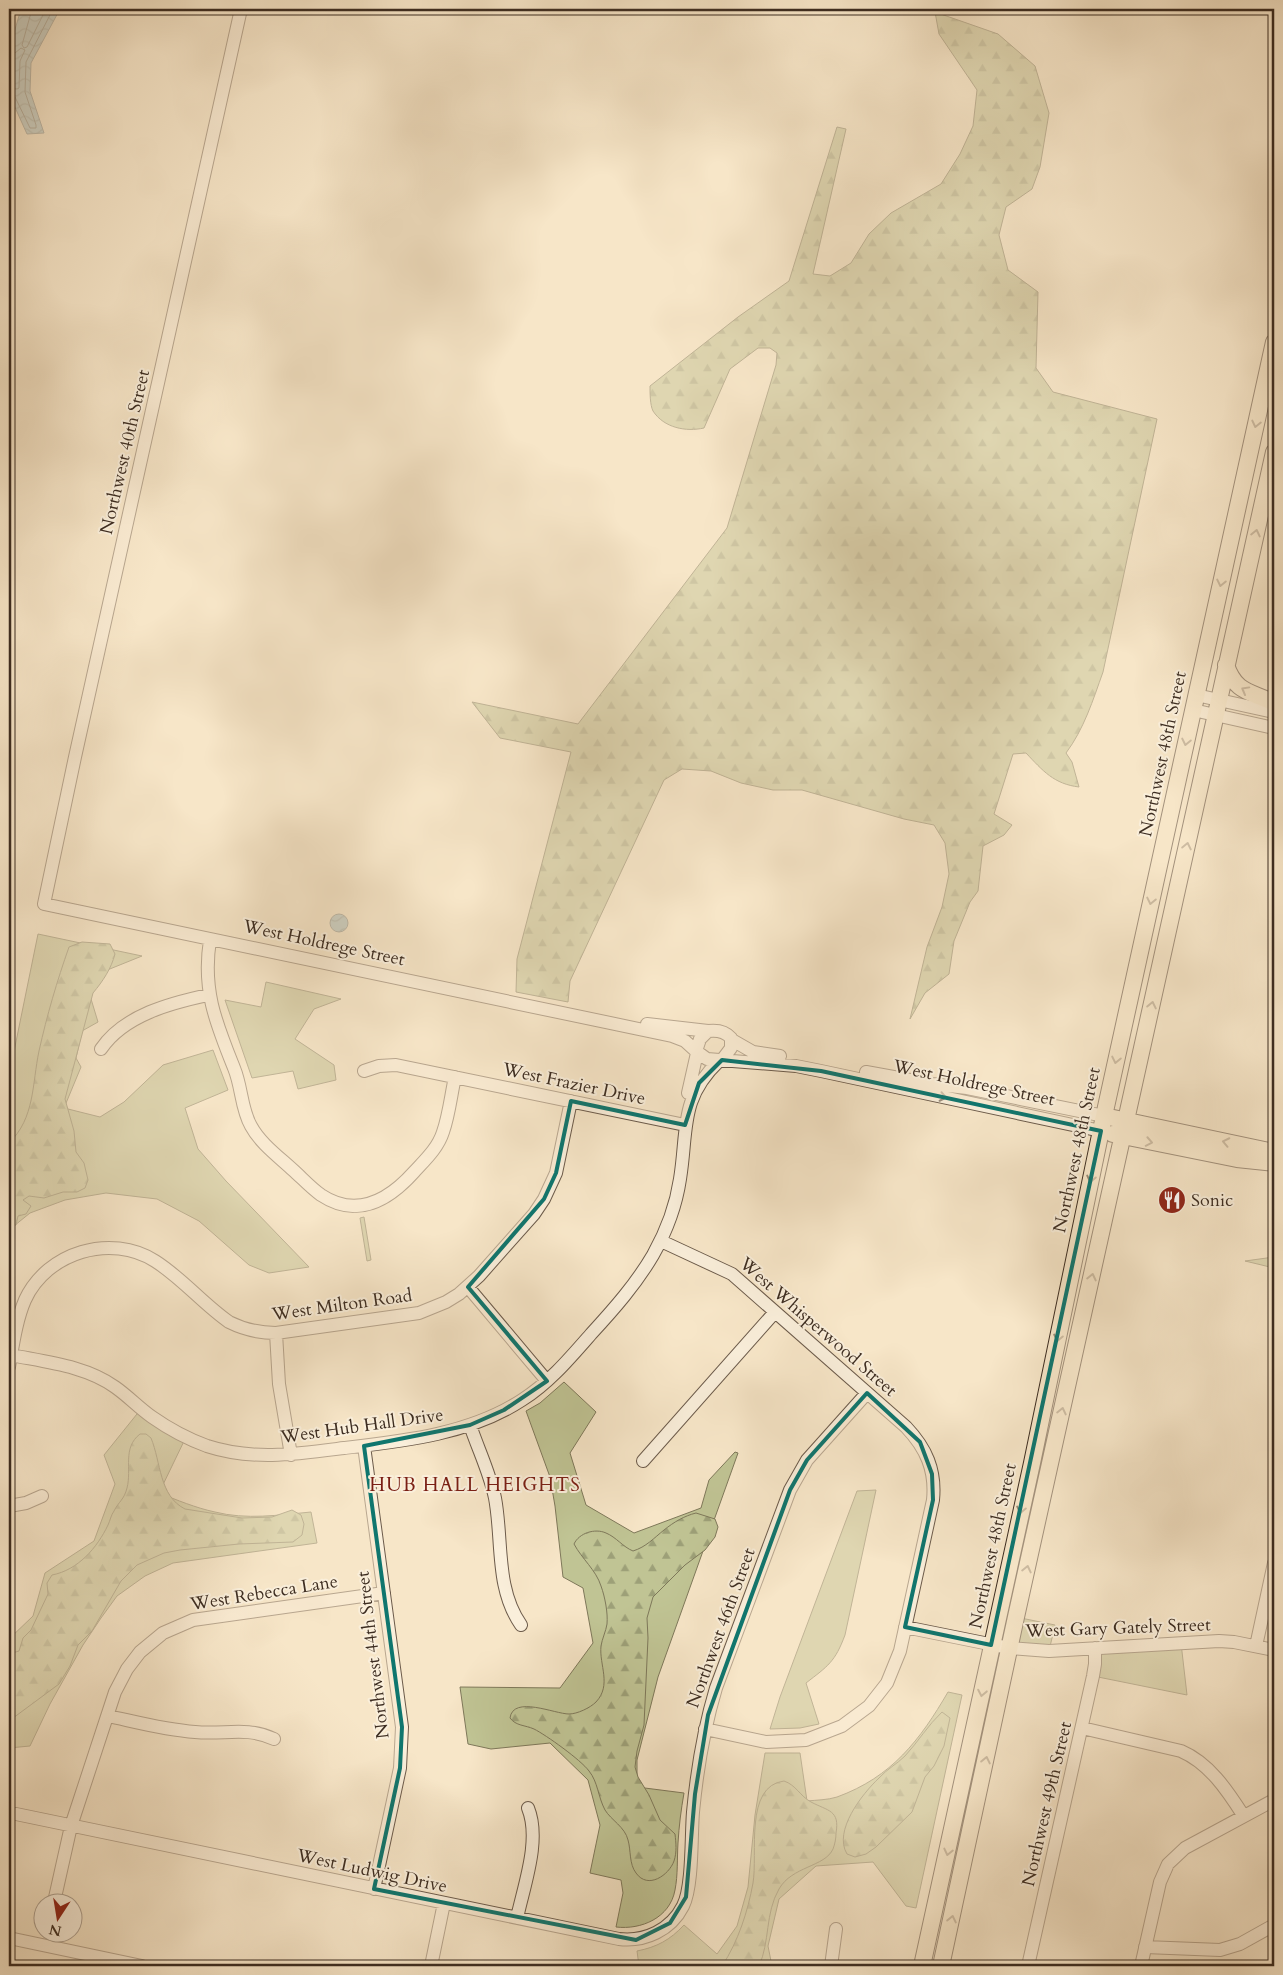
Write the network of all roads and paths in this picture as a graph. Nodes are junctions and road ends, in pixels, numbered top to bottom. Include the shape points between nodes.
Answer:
1 (241, 9) edge
2 (1274, 342) edge
3 (1274, 452) edge
4 (1226, 665) junction
5 (1195, 702) junction
6 (1274, 704) edge
7 (1217, 708) junction
8 (1274, 712) edge
9 (1274, 728) edge
10 (44, 904) joint
11 (210, 940) junction
12 (208, 995) junction
13 (597, 1019) junction
14 (708, 1031) junction
15 (732, 1040) junction
16 (101, 1049) dead end
17 (696, 1052) junction
18 (721, 1060) junction
19 (364, 1071) dead end
20 (455, 1077) junction
21 (571, 1101) junction
22 (689, 1106) junction
23 (1102, 1124) junction
24 (685, 1125) junction
25 (1125, 1129) junction
26 (1274, 1152) edge
27 (1274, 1163) edge
28 (661, 1240) junction
29 (468, 1287) junction
30 (775, 1312) junction
31 (276, 1333) junction
32 (10, 1361) edge
33 (547, 1381) junction
34 (867, 1393) junction
35 (470, 1425) junction
36 (364, 1446) junction
37 (291, 1455) junction
38 (643, 1462) dead end
39 (42, 1496) dead end
40 (9, 1506) edge
41 (1274, 1563) edge
42 (384, 1593) junction
43 (520, 1625) dead end
44 (905, 1627) junction
45 (992, 1645) junction
46 (1256, 1646) junction
47 (1009, 1648) junction
48 (1095, 1648) junction
49 (1274, 1650) edge
50 (108, 1716) junction
51 (1082, 1728) junction
52 (705, 1729) junction
53 (274, 1740) dead end
54 (1274, 1800) edge
55 (528, 1808) dead end
56 (16, 1814) dead end
57 (1243, 1815) junction
58 (71, 1826) junction
59 (374, 1889) junction
60 (56, 1892) edge
61 (444, 1903) junction
62 (517, 1918) junction
63 (1274, 1925) edge
64 (664, 1928) joint
65 (836, 1929) dead end
66 (9, 1938) edge
67 (46, 1942) edge
68 (45, 1946) junction
69 (1145, 1948) junction
70 (142, 1966) edge
71 (431, 1966) edge
72 (831, 1966) edge
73 (922, 1966) edge
74 (941, 1966) edge
75 (1028, 1966) edge
76 (1141, 1966) edge

1 - 10 street, Northwest 40th Street
2 -> 5 main road, Northwest 48th Street
4 -> 3 main road
6 -> 4 main road via 1239,687
4 - 7 main road
5 - 7 street
5 -> 23 main road, Northwest 48th Street
7 - 8 street
7 - 9 street
25 -> 7 main road
10 - 11 street, West Holdrege Street
11 - 12 street
11 - 13 street, West Holdrege Street
12 - 16 street via 179,1001 120,1028
12 - 20 street via 236,1072 251,1127 313,1189 332,1201 366,1205 389,1196 400,1187 440,1140
13 - 14 street, West Holdrege Street
13 - 17 street, West Holdrege Street via 680,1038
14 - 15 street via 725,1033
14 - 17 street via 698,1043
15 - 18 street via 729,1052
15 - 23 street, West Holdrege Street via 759,1054 968,1088
17 - 18 street via 707,1060
17 - 22 street via 688,1092
18 - 22 street via 699,1083
18 -> 23 street, West Holdrege Street via 796,1066
19 - 20 street, West Frazier Drive via 396,1065
20 - 21 street, West Frazier Drive
21 - 24 street, West Frazier Drive
21 - 29 street, West Milton Road via 556,1173 544,1199
22 - 24 street, West Hub Hall Drive
23 - 25 main road, West Holdrege Street
23 -> 45 main road, Northwest 48th Street
24 - 28 street, West Hub Hall Drive via 678,1190
26 -> 25 main road, West Holdrege Street
25 -> 27 main road, West Holdrege Street via 1237,1159
47 -> 25 main road
28 - 30 street, West Whisperwood Street via 732,1274
28 - 33 street, West Hub Hall Drive via 627,1293
29 - 31 street, West Milton Road via 446,1302 419,1313
29 - 33 street
30 - 34 street, West Whisperwood Street
30 - 38 street
31 - 32 street, West Milton Road via 250,1330 229,1322 149,1258 132,1251 96,1249 62,1260 39,1279 20,1315
31 - 37 street via 278,1384
32 - 37 street, West Hub Hall Drive via 74,1368 96,1376 115,1386 161,1424 205,1445 247,1454
33 - 35 street, West Hub Hall Drive via 510,1407
34 - 44 street, West Whisperwood Street via 915,1437 926,1453 934,1483
34 - 52 street, Northwest 46th Street via 807,1460 793,1483 716,1688
35 - 36 street, West Hub Hall Drive via 440,1434
35 - 43 street via 494,1497 506,1594
36 - 37 street, West Hub Hall Drive
36 - 42 street, Northwest 44th Street
39 - 40 street via 26,1504
41 - 46 street
42 - 50 street, West Rebecca Lane via 238,1612 177,1626 140,1652 115,1692
42 - 59 street, Northwest 44th Street via 402,1736 399,1774
44 - 45 street, West Gary Gately Street
44 - 52 street, West Whisperwood Street via 900,1651 887,1683 869,1706 842,1726 815,1737 782,1742 766,1742
45 - 47 street, West Gary Gately Street
45 -> 73 main road, Northwest 48th Street
46 - 48 street, West Gary Gately Street via 1219,1641
46 - 49 street, West Gary Gately Street
47 - 48 street, West Gary Gately Street via 1049,1651
74 -> 47 main road
48 - 51 street, Northwest 49th Street via 1095,1664
50 - 53 street via 195,1732 249,1731
50 - 58 street, West Rebecca Lane
51 - 57 street via 1191,1755 1208,1768
51 - 75 street, Northwest 49th Street
52 - 64 street, Northwest 46th Street via 687,1893 681,1909
54 - 57 street
55 - 62 street via 533,1823 533,1839
56 - 58 street, West Ludwig Drive
57 - 69 street via 1185,1848 1168,1864 1160,1882
58 - 59 street, West Ludwig Drive
58 - 60 street, West Rebecca Lane
59 - 61 street, West Ludwig Drive
61 - 62 street, West Ludwig Drive
61 - 71 street
62 - 64 street, West Ludwig Drive via 627,1940 647,1937
63 - 69 street via 1235,1946 1220,1950
65 - 72 street
66 - 68 street
67 - 68 street
68 - 70 street
69 - 76 street

